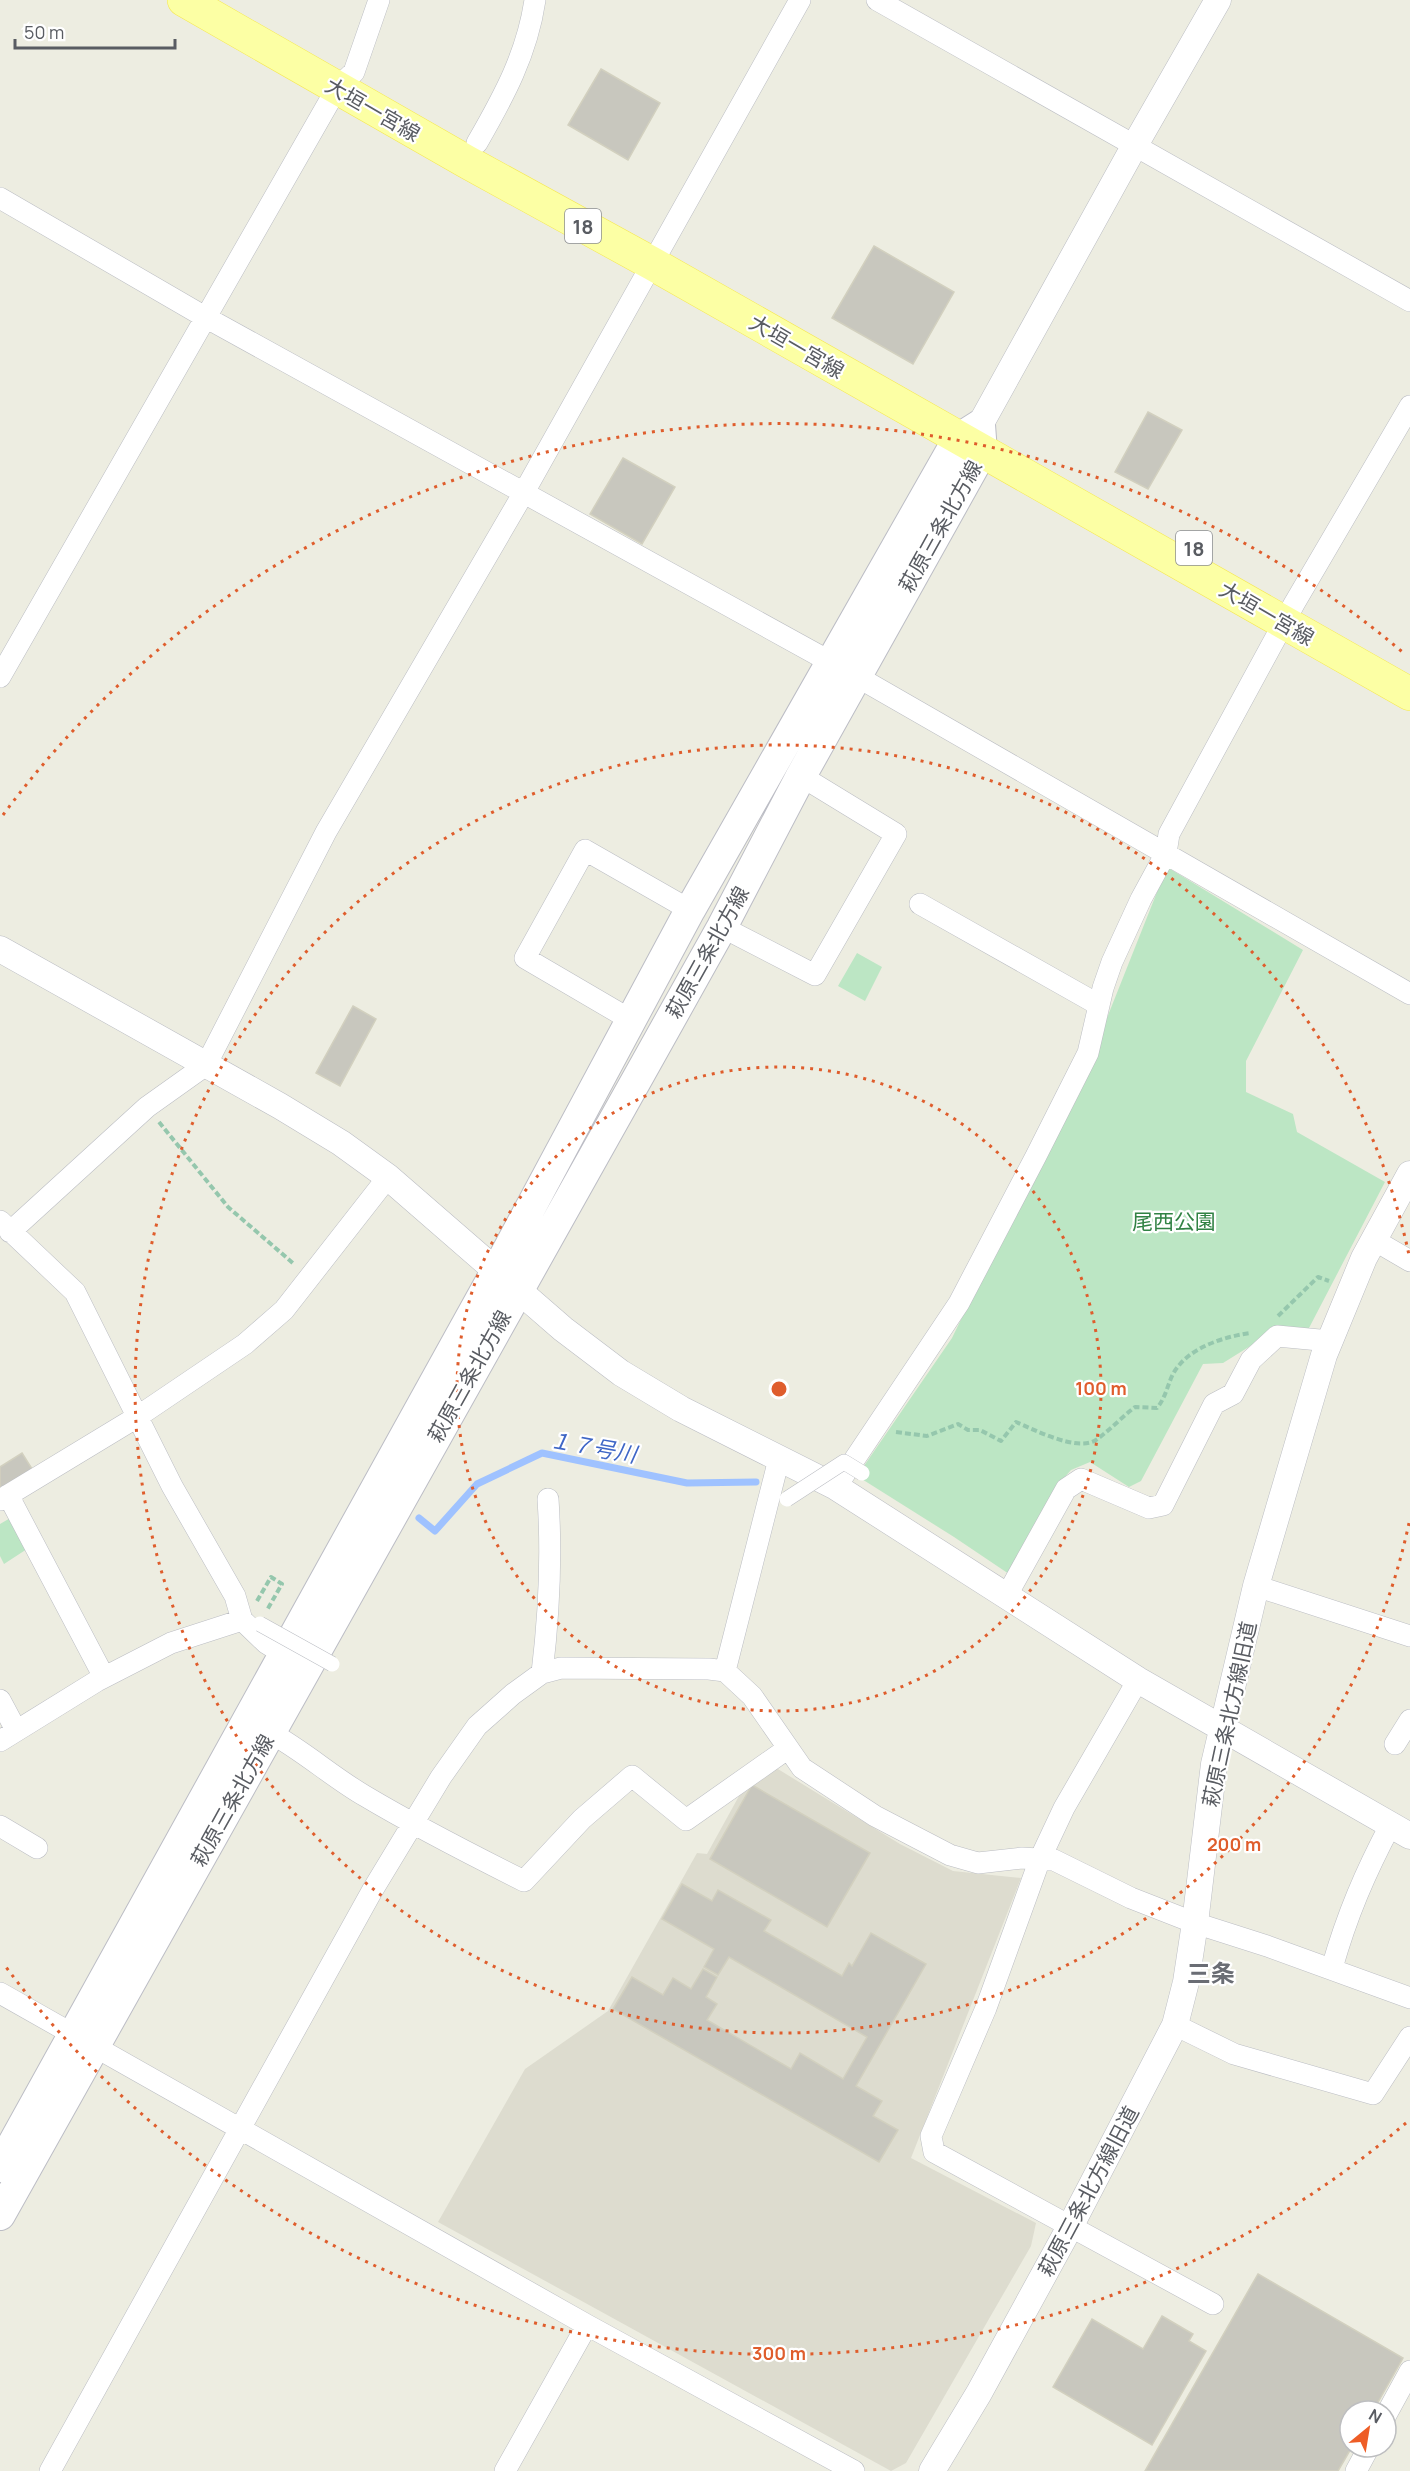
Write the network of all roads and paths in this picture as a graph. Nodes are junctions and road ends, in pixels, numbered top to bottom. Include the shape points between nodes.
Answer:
1 (184, 0) edge
2 (227, 0) edge
3 (379, 0) edge
4 (536, 0) edge
5 (800, 0) edge
6 (877, 0) edge
7 (1218, 0) edge
8 (345, 80) junction
9 (477, 143) junction
10 (1135, 145) junction
11 (0, 198) edge
12 (658, 254) junction
13 (1410, 301) edge
14 (205, 317) junction
15 (1410, 406) edge
16 (973, 439) junction
17 (523, 494) junction
18 (1289, 614) junction
19 (844, 669) junction
20 (1410, 670) edge
21 (0, 677) edge
22 (1410, 694) edge
23 (801, 776) junction
24 (1166, 853) junction
25 (920, 904) dead end
26 (690, 910) junction
27 (722, 927) junction
28 (0, 949) edge
29 (1410, 994) edge
30 (1099, 1005) junction
31 (631, 1020) junction
32 (206, 1065) junction
33 (147, 1107) junction
34 (1410, 1174) edge
35 (388, 1176) junction
36 (5, 1226) edge
37 (1374, 1240) junction
38 (1410, 1261) edge
39 (310, 1278) junction
40 (508, 1279) junction
41 (1351, 1288) junction
42 (1270, 1323) dead end
43 (1252, 1332) dead end
44 (1330, 1341) junction
45 (137, 1417) junction
46 (886, 1432) dead end
47 (779, 1459) junction
48 (862, 1473) dead end
49 (836, 1487) junction
50 (4, 1498) edge
51 (548, 1499) dead end
52 (787, 1499) dead end
53 (1256, 1586) junction
54 (1007, 1595) junction
55 (252, 1617) junction
56 (1410, 1636) edge
57 (284, 1654) junction
58 (332, 1664) dead end
59 (725, 1671) junction
60 (542, 1673) junction
61 (104, 1677) junction
62 (1138, 1680) junction
63 (0, 1700) edge
64 (1410, 1720) edge
65 (1222, 1728) junction
66 (269, 1732) junction
67 (8, 1735) edge
68 (1395, 1744) dead end
69 (787, 1749) junction
70 (413, 1824) junction
71 (0, 1826) edge
72 (1401, 1830) edge
73 (37, 1848) dead end
74 (1040, 1859) junction
75 (1195, 1923) junction
76 (1332, 1968) junction
77 (0, 1993) edge
78 (1410, 1998) edge
79 (1175, 2025) junction
80 (1410, 2037) edge
81 (84, 2040) junction
82 (240, 2129) junction
83 (0, 2167) edge
84 (0, 2215) edge
85 (1071, 2225) junction
86 (1213, 2304) dead end
87 (587, 2325) junction
88 (1410, 2371) edge
89 (1395, 2399) edge
90 (50, 2471) edge
91 (505, 2471) edge
92 (854, 2471) edge
93 (932, 2471) edge

1 - 8 main road, 大垣一宮線 / 18
2 - 8 main road, 大垣一宮線 / 18
3 - 8 street
4 - 9 street via 531,27 510,86
5 - 12 street
6 - 10 street
7 - 10 street
8 - 9 main road, 大垣一宮線 / 18
8 - 12 main road, 大垣一宮線 / 18
8 - 14 street
9 - 12 main road, 大垣一宮線 / 18
10 - 13 street
10 - 16 street
11 - 14 street
12 - 16 main road, 大垣一宮線 / 18
12 - 17 street
14 - 17 street
14 - 21 street
15 - 18 street
16 - 18 main road, 大垣一宮線 / 18
16 - 19 main road, 萩原三条北方線
17 - 19 street
17 - 32 street via 326,832
18 - 20 main road, 大垣一宮線 / 18
18 - 22 main road, 大垣一宮線 / 18
18 - 24 street via 1169,834
19 - 23 main road, 萩原三条北方線
19 - 24 street
19 - 26 main road, 萩原三条北方線
23 - 27 main road, 萩原三条北方線
23 - 27 street via 897,834 815,975
24 - 29 street
24 - 30 street via 1112,962
25 - 30 street
26 - 31 main road, 萩原三条北方線
26 - 31 street via 585,850 525,957
27 - 40 main road, 萩原三条北方線
28 - 32 street
30 - 49 street via 1088,1053 959,1303
31 - 40 main road, 萩原三条北方線
32 - 33 street
32 - 35 street via 341,1143
33 - 36 street
33 - 39 path via 228,1207
34 - 37 street, 萩原三条北方線旧道
35 - 39 street
35 - 40 street
36 - 45 street via 75,1292
37 - 38 street
37 - 41 street, 萩原三条北方線旧道
39 - 45 street via 284,1310 245,1344
40 - 47 street via 563,1329 621,1373
40 - 57 main road, 萩原三条北方線
40 - 66 main road, 萩原三条北方線
41 - 42 path via 1318,1277
41 - 44 street, 萩原三条北方線旧道
43 - 46 path via 1202,1346 1173,1372 1164,1400 1157,1408 1135,1407 1094,1441 1083,1444 1053,1438 1016,1422 1001,1441 958,1424 927,1436
44 - 53 street, 萩原三条北方線旧道
44 - 54 street via 1277,1336 1251,1360 1233,1394 1214,1404 1163,1505 1149,1508 1081,1479 1066,1489
45 - 50 street
45 - 55 street via 235,1596
47 - 49 street
47 - 59 street
48 - 52 street, bridge via 844,1462
49 - 54 street
50 - 61 street
51 - 60 street via 549,1615
53 - 56 street
53 - 65 street, 萩原三条北方線旧道
54 - 62 street
55 - 55 path via 271,1577 282,1584
55 - 57 street via 267,1643
55 - 58 street, bridge
55 - 61 street via 171,1643
57 - 81 main road, 萩原三条北方線
59 - 60 street via 561,1668
59 - 69 street via 752,1696
60 - 70 street via 477,1726
61 - 67 street
62 - 65 street
62 - 74 street via 1064,1808
63 - 67 street
64 - 68 street
65 - 72 street
65 - 75 street, 萩原三条北方線旧道
66 - 70 street
66 - 81 main road, 萩原三条北方線
69 - 70 street via 686,1820 632,1776 582,1819 524,1881
69 - 74 street via 801,1768 831,1788 950,1855 978,1863
70 - 82 street
71 - 73 street
72 - 76 street via 1364,1876
74 - 75 street via 1054,1860 1131,1898
74 - 85 street via 986,2008 931,2136 934,2152
75 - 76 street
75 - 79 street, 萩原三条北方線旧道
76 - 78 street
77 - 81 street
79 - 80 street via 1234,2054 1373,2094
79 - 85 street, 萩原三条北方線旧道
81 - 82 street
81 - 83 main road, 萩原三条北方線
81 - 84 main road, 萩原三条北方線
82 - 87 street
82 - 90 street
85 - 86 street
85 - 93 street, 萩原三条北方線旧道
87 - 91 street
87 - 92 street
88 - 89 street

